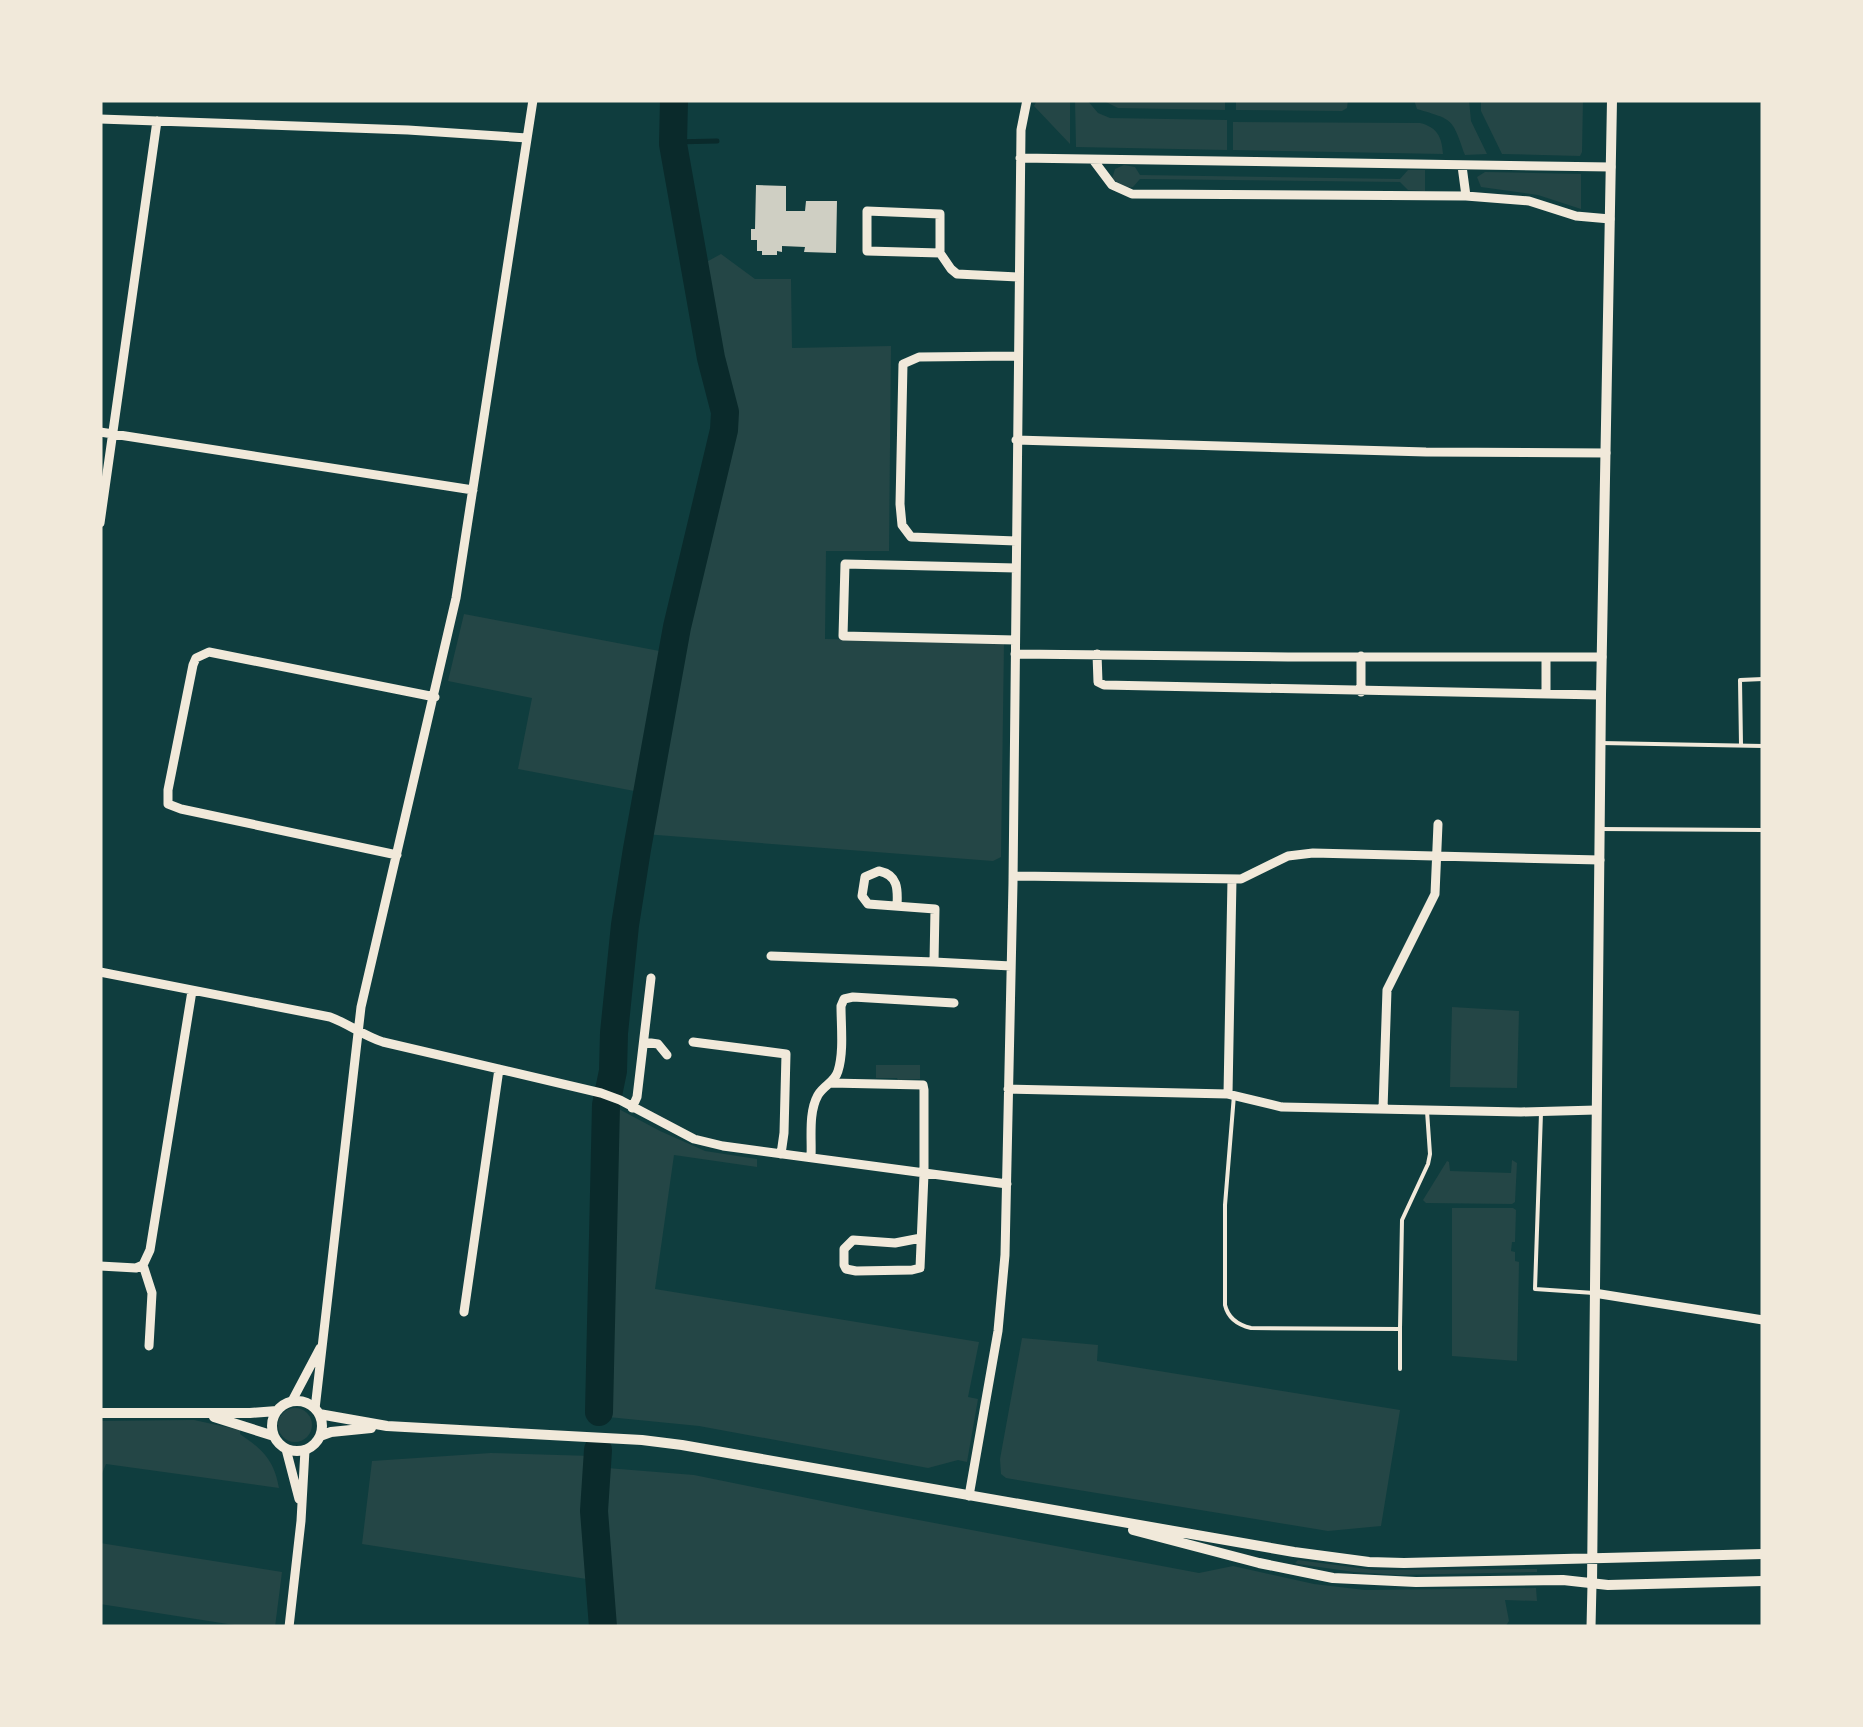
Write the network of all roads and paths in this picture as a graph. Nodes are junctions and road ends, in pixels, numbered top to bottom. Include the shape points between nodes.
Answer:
1 (533, 100) edge
2 (1027, 100) edge
3 (1612, 100) edge
4 (100, 118) edge
5 (158, 120) junction
6 (528, 138) junction
7 (1020, 158) junction
8 (1094, 161) junction
9 (1462, 166) junction
10 (1611, 167) junction
11 (1466, 196) junction
12 (1610, 219) junction
13 (940, 253) junction
14 (1018, 277) junction
15 (1017, 356) junction
16 (100, 432) edge
17 (114, 434) junction
18 (1016, 440) junction
19 (1606, 453) junction
20 (473, 490) junction
21 (100, 523) edge
22 (1016, 541) junction
23 (1016, 568) junction
24 (1015, 640) junction
25 (1015, 654) junction
26 (1097, 654) junction
27 (1361, 656) junction
28 (1546, 657) junction
29 (1602, 657) junction
30 (1763, 680) edge
31 (1361, 692) junction
32 (1546, 694) junction
33 (1601, 695) junction
34 (434, 697) junction
35 (1601, 744) junction
36 (1741, 745) junction
37 (1763, 746) edge
38 (1438, 824) dead end
39 (1600, 828) junction
40 (1763, 830) edge
41 (397, 855) junction
42 (1438, 857) junction
43 (1600, 860) junction
44 (1013, 876) junction
45 (1232, 879) junction
46 (897, 906) junction
47 (771, 956) dead end
48 (934, 962) junction
49 (1011, 966) junction
50 (100, 972) edge
51 (651, 978) dead end
52 (192, 991) junction
53 (954, 1003) dead end
54 (359, 1032) junction
55 (644, 1042) junction
56 (693, 1042) dead end
57 (667, 1055) dead end
58 (500, 1070) junction
59 (831, 1084) junction
60 (1008, 1088) junction
61 (1231, 1094) junction
62 (632, 1108) junction
63 (1383, 1109) junction
64 (1427, 1110) junction
65 (1596, 1110) junction
66 (1541, 1112) junction
67 (780, 1154) junction
68 (811, 1158) junction
69 (924, 1174) junction
70 (1007, 1184) junction
71 (921, 1238) junction
72 (143, 1265) junction
73 (100, 1266) edge
74 (1594, 1294) junction
75 (464, 1312) dead end
76 (1763, 1320) edge
77 (1400, 1328) junction
78 (323, 1341) junction
79 (149, 1346) dead end
80 (1400, 1370) dead end
81 (292, 1401) junction
82 (277, 1410) junction
83 (317, 1411) junction
84 (194, 1412) junction
85 (100, 1414) edge
86 (387, 1426) junction
87 (274, 1436) junction
88 (320, 1436) junction
89 (286, 1448) junction
90 (305, 1450) junction
91 (970, 1496) junction
92 (300, 1506) junction
93 (1064, 1512) junction
94 (1763, 1554) edge
95 (1592, 1559) junction
96 (1763, 1581) edge
97 (1592, 1584) junction
98 (289, 1627) edge
99 (1591, 1627) edge

1 - 6 street
2 - 7 street
3 - 10 street
4 - 5 street
5 - 6 street
5 - 17 street
6 - 20 street
7 - 8 street
7 - 14 street
8 - 9 street
8 - 11 street via 1118,190 1132,194
9 - 10 street
9 - 11 street
10 - 12 street
11 - 12 street
12 - 19 street
13 - 13 street via 867,251 868,211 940,214
13 - 14 street via 957,274
14 - 15 street
15 - 18 street
15 - 22 street via 903,364 900,504 911,538
16 - 17 street
17 - 20 street
17 - 21 street
18 - 19 street
18 - 22 street
19 - 29 street
20 - 34 street
22 - 23 street
23 - 24 street
23 - 24 street via 845,564 843,636
24 - 25 street
25 - 26 street
25 - 44 street
26 - 27 street
26 - 31 street via 1098,682 1104,686
27 - 28 street
27 - 31 street
28 - 29 street
28 - 32 street
29 - 33 street
30 - 36 lane via 1740,680
31 - 32 street
32 - 33 street
33 - 35 street
34 - 41 street
34 - 41 street via 209,652 193,665 168,804
35 - 36 lane
35 - 39 street
36 - 37 lane
38 - 42 street
39 - 40 lane
39 - 43 street
41 - 54 street
42 - 43 street
42 - 45 street via 1301,854
42 - 63 street via 1435,894 1387,990
43 - 65 street
44 - 45 street
44 - 49 street
45 - 61 street
46 - 46 street via 865,902 865,877 890,875 898,886
46 - 48 street via 935,908
47 - 48 street
48 - 49 street
49 - 60 street
50 - 52 street
51 - 55 street
52 - 54 street via 330,1017
52 - 72 street
53 - 59 street via 846,998 840,1065
54 - 58 street
54 - 78 street
55 - 57 street
55 - 62 street
56 - 67 street via 786,1054
58 - 62 street via 614,1097
58 - 75 street
59 - 68 street via 812,1112
59 - 69 street via 923,1085
60 - 61 street
60 - 70 street
61 - 63 street via 1282,1107
61 - 77 lane via 1225,1304 1231,1317 1252,1328
62 - 67 street via 694,1138
63 - 64 street
64 - 66 street
64 - 77 lane via 1430,1154 1402,1220
65 - 66 street
65 - 74 street
66 - 74 lane via 1535,1289
67 - 68 street
68 - 69 street
69 - 70 street
69 - 71 street
70 - 91 street via 1001,1307
71 - 71 street via 918,1270 850,1271 844,1265 844,1249 853,1240
72 - 73 street
72 - 79 street via 152,1292
74 - 76 street
74 - 95 street
77 - 80 lane
78 - 81 street
78 - 83 street
81 - 82 street
81 - 83 street
82 - 84 street
82 - 87 street
83 - 86 street
83 - 88 street
84 - 85 street
84 - 87 street
86 - 88 street
86 - 91 street via 642,1440
87 - 89 street
88 - 90 street
89 - 90 street
89 - 92 street
90 - 92 street
91 - 93 street
92 - 98 street
93 - 95 street via 1369,1562
93 - 97 street via 1333,1578
94 - 95 street
95 - 97 street
96 - 97 street
97 - 99 street

